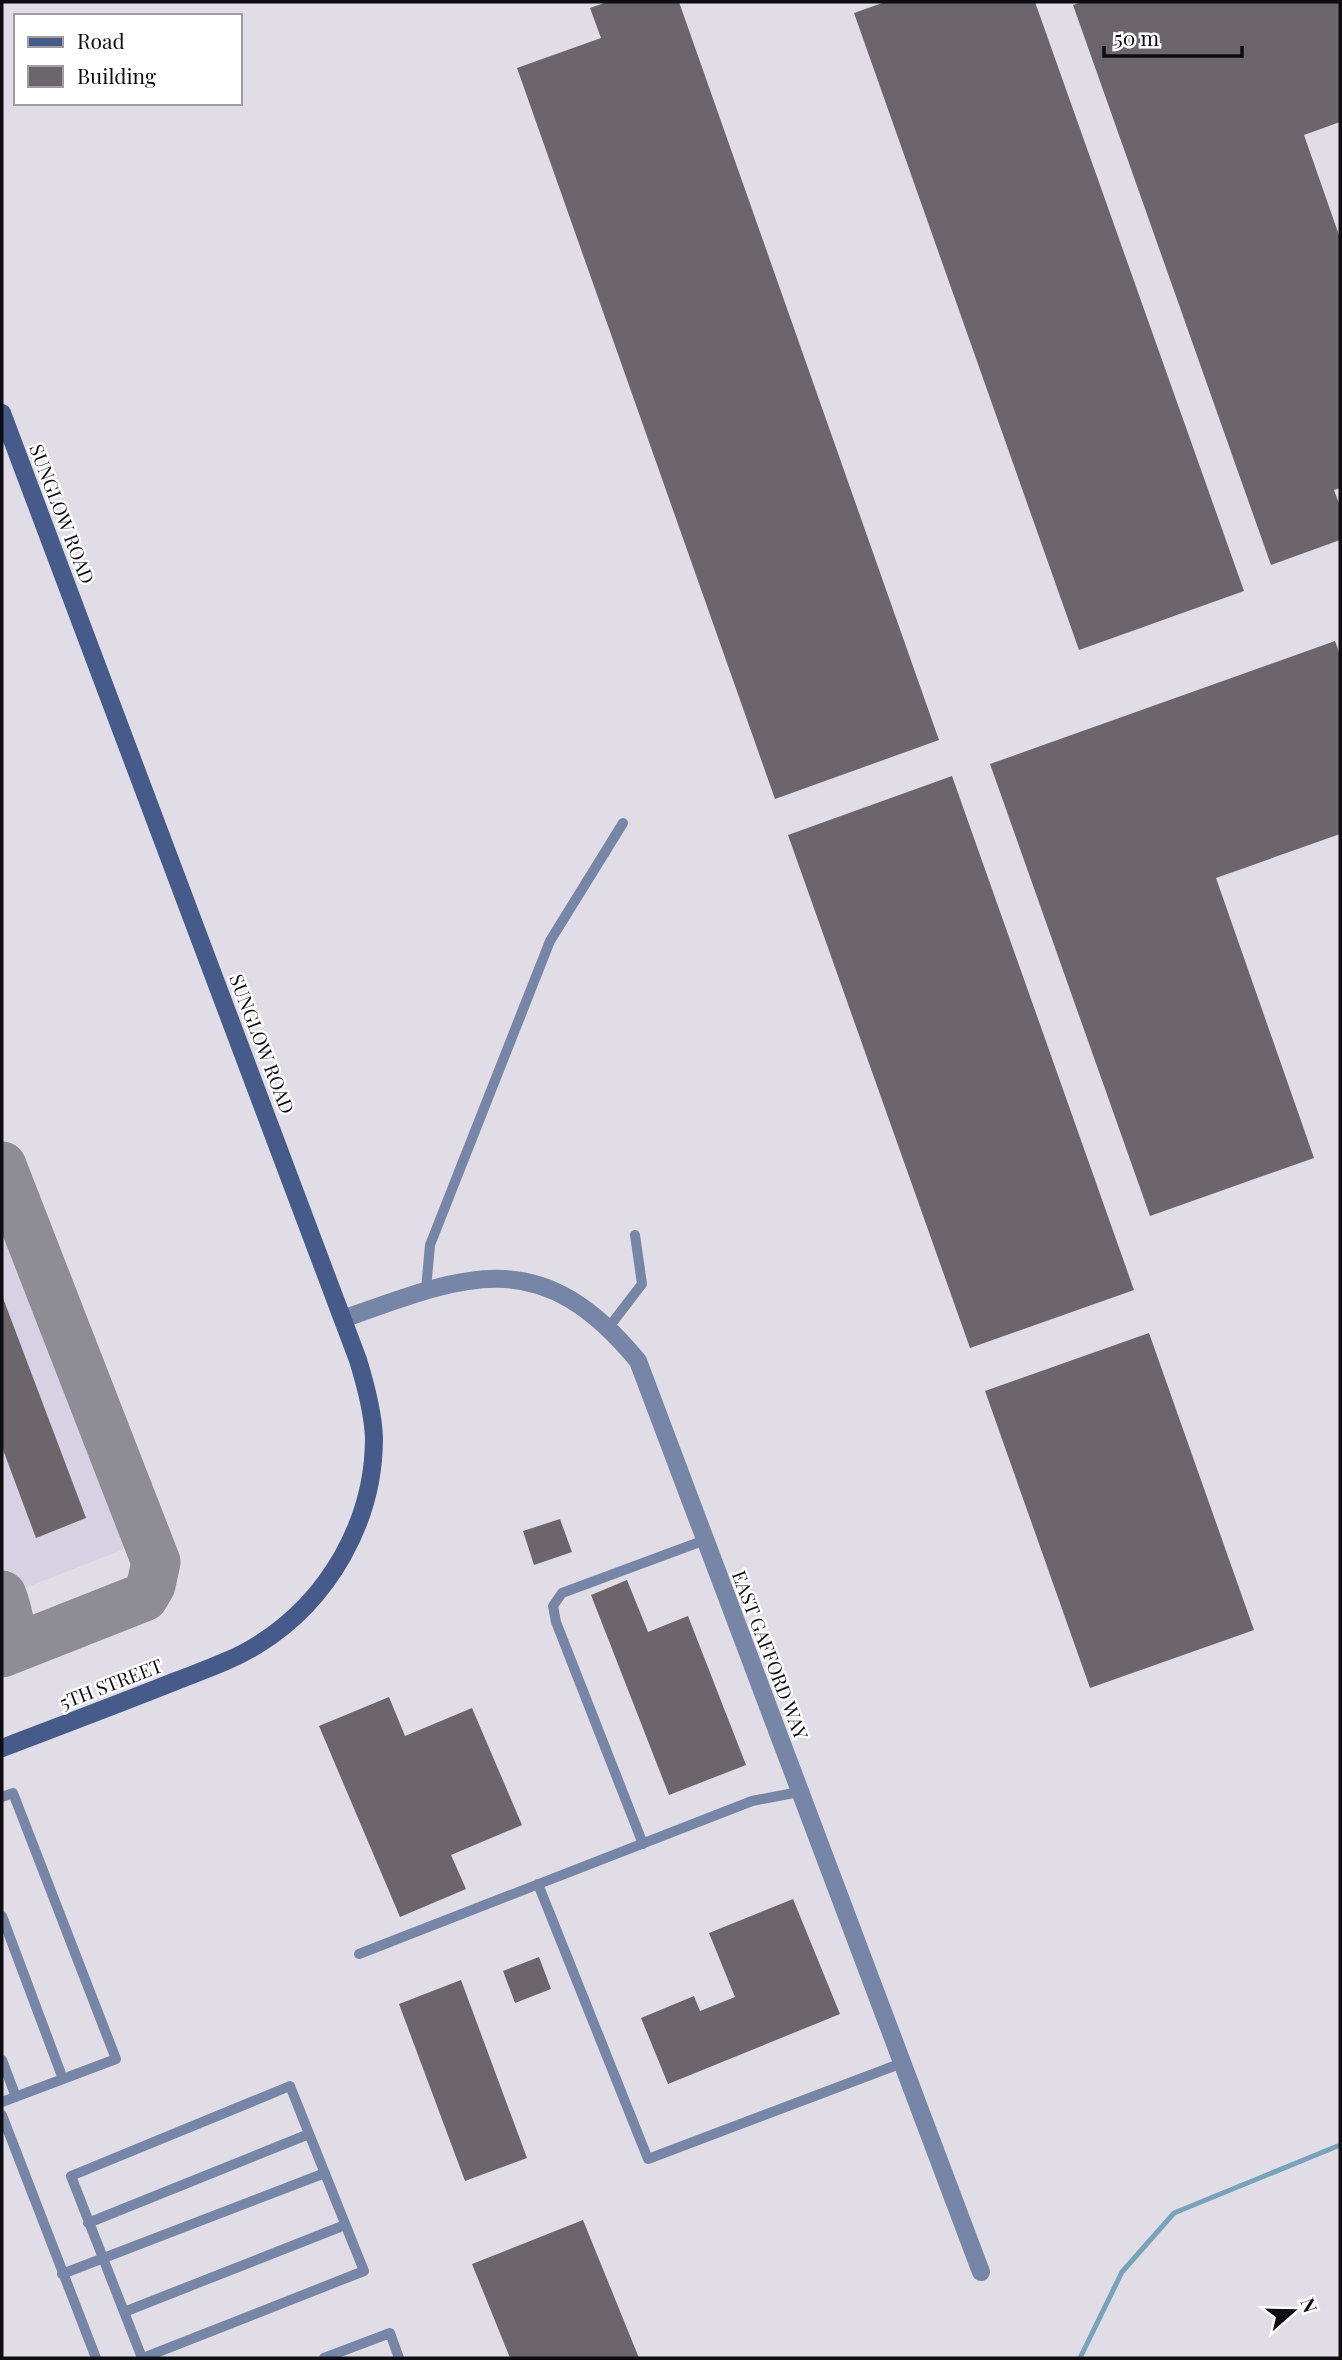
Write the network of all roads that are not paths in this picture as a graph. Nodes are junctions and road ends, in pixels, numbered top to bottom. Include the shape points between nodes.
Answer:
1 (2, 413) edge
2 (623, 823) dead end
3 (635, 1235) dead end
4 (426, 1289) junction
5 (343, 1319) junction
6 (609, 1327) junction
7 (705, 1540) junction
8 (235, 1657) joint
9 (2, 1748) edge
10 (799, 1792) junction
11 (2, 1797) edge
12 (643, 1844) junction
13 (538, 1884) junction
14 (2, 1916) edge
15 (359, 1954) dead end
16 (2, 2060) edge
17 (902, 2063) junction
18 (63, 2079) junction
19 (16, 2096) junction
20 (2, 2102) edge
21 (2, 2115) edge
22 (309, 2134) junction
23 (325, 2173) junction
24 (88, 2223) junction
25 (345, 2225) junction
26 (102, 2259) junction
27 (981, 2272) dead end
28 (62, 2274) junction
29 (124, 2312) junction
30 (96, 2358) edge
31 (143, 2358) edge
32 (324, 2358) edge
33 (399, 2358) edge

1 - 5 street, SUNGLOW ROAD
2 - 4 lane via 550,941 430,1245
3 - 6 lane via 642,1284
4 - 5 street, EAST GAFFORD WAY
4 - 6 street, EAST GAFFORD WAY via 479,1279 535,1284 586,1307
5 - 8 street, SUNGLOW ROAD via 369,1397 374,1436 365,1507 351,1542 322,1586 279,1630
6 - 7 street, EAST GAFFORD WAY via 638,1361
7 - 10 street, EAST GAFFORD WAY
7 - 12 lane via 562,1593 553,1605
8 - 9 street, 5TH STREET
10 - 12 lane via 752,1801
10 - 17 street, EAST GAFFORD WAY
11 - 18 lane via 13,1793 116,2059
12 - 13 lane
13 - 15 lane
13 - 17 lane via 648,2159
14 - 18 lane
16 - 19 lane
17 - 27 street, EAST GAFFORD WAY
18 - 19 lane
19 - 20 lane
21 - 28 lane
22 - 23 lane
22 - 24 lane
22 - 24 lane via 290,2086 71,2176
23 - 25 lane
23 - 26 lane
24 - 26 lane
25 - 29 lane
25 - 31 lane via 364,2271
26 - 28 lane
26 - 29 lane
28 - 30 lane
29 - 31 lane
32 - 33 lane via 390,2333

